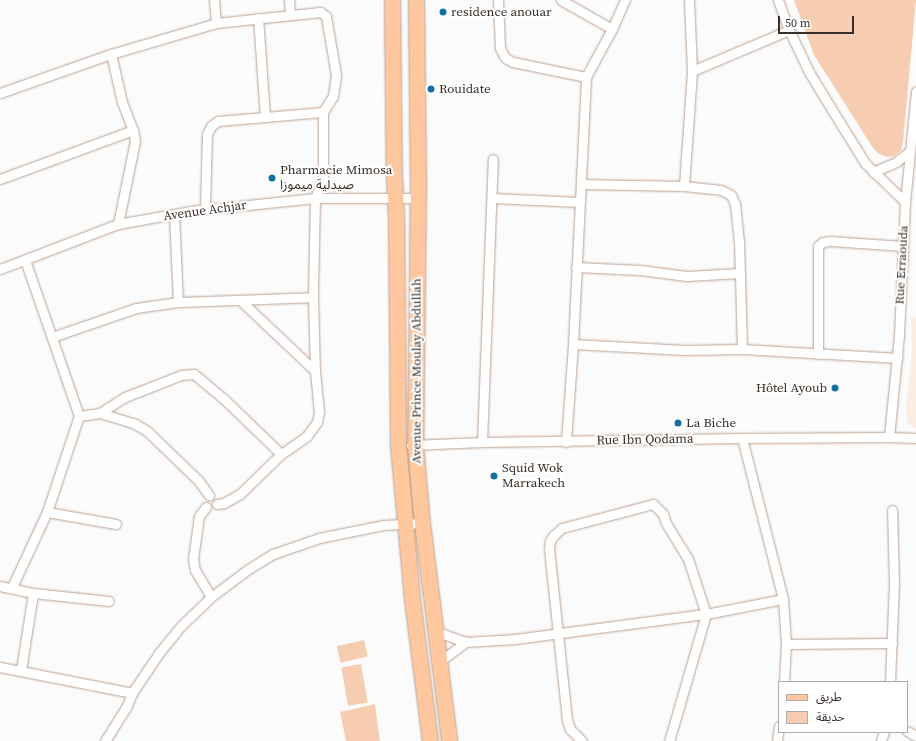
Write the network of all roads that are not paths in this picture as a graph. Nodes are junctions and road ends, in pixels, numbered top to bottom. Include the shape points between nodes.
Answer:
1 (214, 0) edge
2 (289, 0) edge
3 (392, 0) edge
4 (416, 0) edge
5 (498, 0) edge
6 (561, 0) edge
7 (624, 0) edge
8 (689, 0) edge
9 (778, 0) edge
10 (290, 15) junction
11 (258, 18) junction
12 (216, 23) junction
13 (612, 28) junction
14 (789, 30) junction
15 (111, 54) junction
16 (692, 71) junction
17 (586, 77) junction
18 (916, 92) edge
19 (0, 93) edge
20 (323, 112) junction
21 (265, 117) junction
22 (133, 130) junction
23 (910, 151) junction
24 (493, 159) dead end
25 (873, 172) junction
26 (0, 178) edge
27 (581, 184) junction
28 (684, 186) junction
29 (315, 198) junction
30 (396, 198) junction
31 (418, 198) junction
32 (492, 198) junction
33 (579, 202) junction
34 (905, 202) junction
35 (205, 209) junction
36 (174, 214) junction
37 (118, 224) junction
38 (903, 246) junction
39 (24, 260) junction
40 (576, 267) junction
41 (0, 269) edge
42 (740, 274) junction
43 (313, 297) junction
44 (240, 300) junction
45 (178, 302) junction
46 (52, 337) junction
47 (573, 344) junction
48 (742, 349) junction
49 (818, 354) junction
50 (898, 358) junction
51 (315, 371) junction
52 (100, 413) junction
53 (79, 416) junction
54 (889, 437) junction
55 (742, 438) junction
56 (916, 438) edge
57 (482, 442) junction
58 (566, 442) junction
59 (415, 445) junction
60 (398, 446) junction
61 (281, 454) junction
62 (209, 495) junction
63 (217, 504) junction
64 (206, 507) junction
65 (892, 510) dead end
66 (47, 512) junction
67 (422, 523) junction
68 (116, 524) dead end
69 (406, 524) junction
70 (0, 586) edge
71 (12, 587) junction
72 (33, 593) junction
73 (212, 597) junction
74 (784, 599) junction
75 (109, 601) dead end
76 (706, 614) junction
77 (435, 631) junction
78 (557, 635) junction
79 (466, 642) junction
80 (892, 643) junction
81 (786, 644) junction
82 (439, 662) junction
83 (0, 667) edge
84 (21, 670) junction
85 (784, 681) edge
86 (890, 681) edge
87 (132, 693) junction
88 (106, 741) edge
89 (430, 741) edge
90 (449, 741) edge
91 (582, 741) edge
92 (669, 741) edge

1 - 12 street
2 - 10 street
3 - 30 main road, Avenue Prince Moulay Abdullah
4 - 31 main road, Avenue Prince Moulay Abdullah
5 - 17 street via 500,48 504,56 513,62
6 - 13 street
7 - 13 street
8 - 16 street
9 - 14 street
10 - 11 street
10 - 20 street via 320,12 328,20 336,85
11 - 12 street
11 - 21 street
12 - 15 street
13 - 17 street
14 - 16 street
14 - 25 street via 809,72
15 - 19 street
15 - 22 street via 122,102
16 - 28 street
17 - 27 street
18 - 23 street, Rue Erraouda
20 - 21 street
20 - 29 street via 323,179
21 - 35 street via 218,121 211,126 207,134
22 - 26 street
22 - 37 street via 135,141
23 - 25 street via 896,162
23 - 34 street, Rue Erraouda
24 - 32 street
25 - 34 street
27 - 28 street
27 - 33 street
28 - 42 street via 727,191 734,199
29 - 30 street, Avenue Achjar
29 - 35 street, Avenue Achjar
29 - 43 street
30 - 31 street, Avenue Achjar
30 - 60 main road, Avenue Prince Moulay Abdullah
31 - 59 main road, Avenue Prince Moulay Abdullah
32 - 33 street
32 - 57 street
33 - 40 street
34 - 38 street, Rue Erraouda
35 - 36 street, Avenue Achjar
36 - 37 street, Avenue Achjar
36 - 45 street
37 - 39 street, Avenue Achjar
38 - 49 street via 830,241 822,242 818,246
38 - 50 street, Rue Erraouda
39 - 41 street, Avenue Achjar
39 - 46 street
40 - 42 street via 640,270 687,276
40 - 47 street
42 - 48 street
43 - 44 street
43 - 51 street
44 - 45 street
44 - 51 street
45 - 46 street via 136,308
46 - 53 street
47 - 48 street via 684,350
47 - 58 street
48 - 49 street
49 - 50 street
50 - 54 street, Rue Erraouda
51 - 61 street via 319,412 317,422 307,436
52 - 53 street
52 - 61 street via 125,397 181,375 194,374
52 - 62 street via 135,424 147,431 198,480
53 - 66 street
54 - 55 street, Rue Ibn Qodama
54 - 56 street, Rue Ibn Qodama
55 - 58 street, Rue Ibn Qodama
55 - 74 street
57 - 58 street, Rue Ibn Qodama
57 - 59 street, Rue Ibn Qodama
59 - 60 street, Rue Ibn Qodama
59 - 67 main road, Avenue Prince Moulay Abdullah
60 - 69 main road, Avenue Prince Moulay Abdullah
61 - 63 street via 240,494
62 - 63 street via 215,497
62 - 64 street via 204,500
63 - 64 street via 212,508
64 - 73 street via 199,516 193,559 195,570
65 - 80 street
66 - 68 street
66 - 71 street
67 - 69 street
67 - 77 main road, Avenue Prince Moulay Abdullah
69 - 73 street via 383,525 319,538 273,554
69 - 89 main road, Avenue Prince Moulay Abdullah
70 - 71 street
71 - 72 street
72 - 75 street
72 - 84 street
73 - 87 street via 182,625
74 - 76 street
74 - 81 street
76 - 78 street
76 - 78 street via 688,559 663,514 653,504 562,528 553,536 549,550
76 - 92 street
77 - 79 street
77 - 82 main road, Avenue Prince Moulay Abdullah
78 - 79 street
78 - 91 street via 567,720 570,729
79 - 82 street
80 - 81 street
80 - 86 street
81 - 85 street
82 - 90 main road, Avenue Prince Moulay Abdullah
83 - 84 street
84 - 87 street
87 - 88 street

